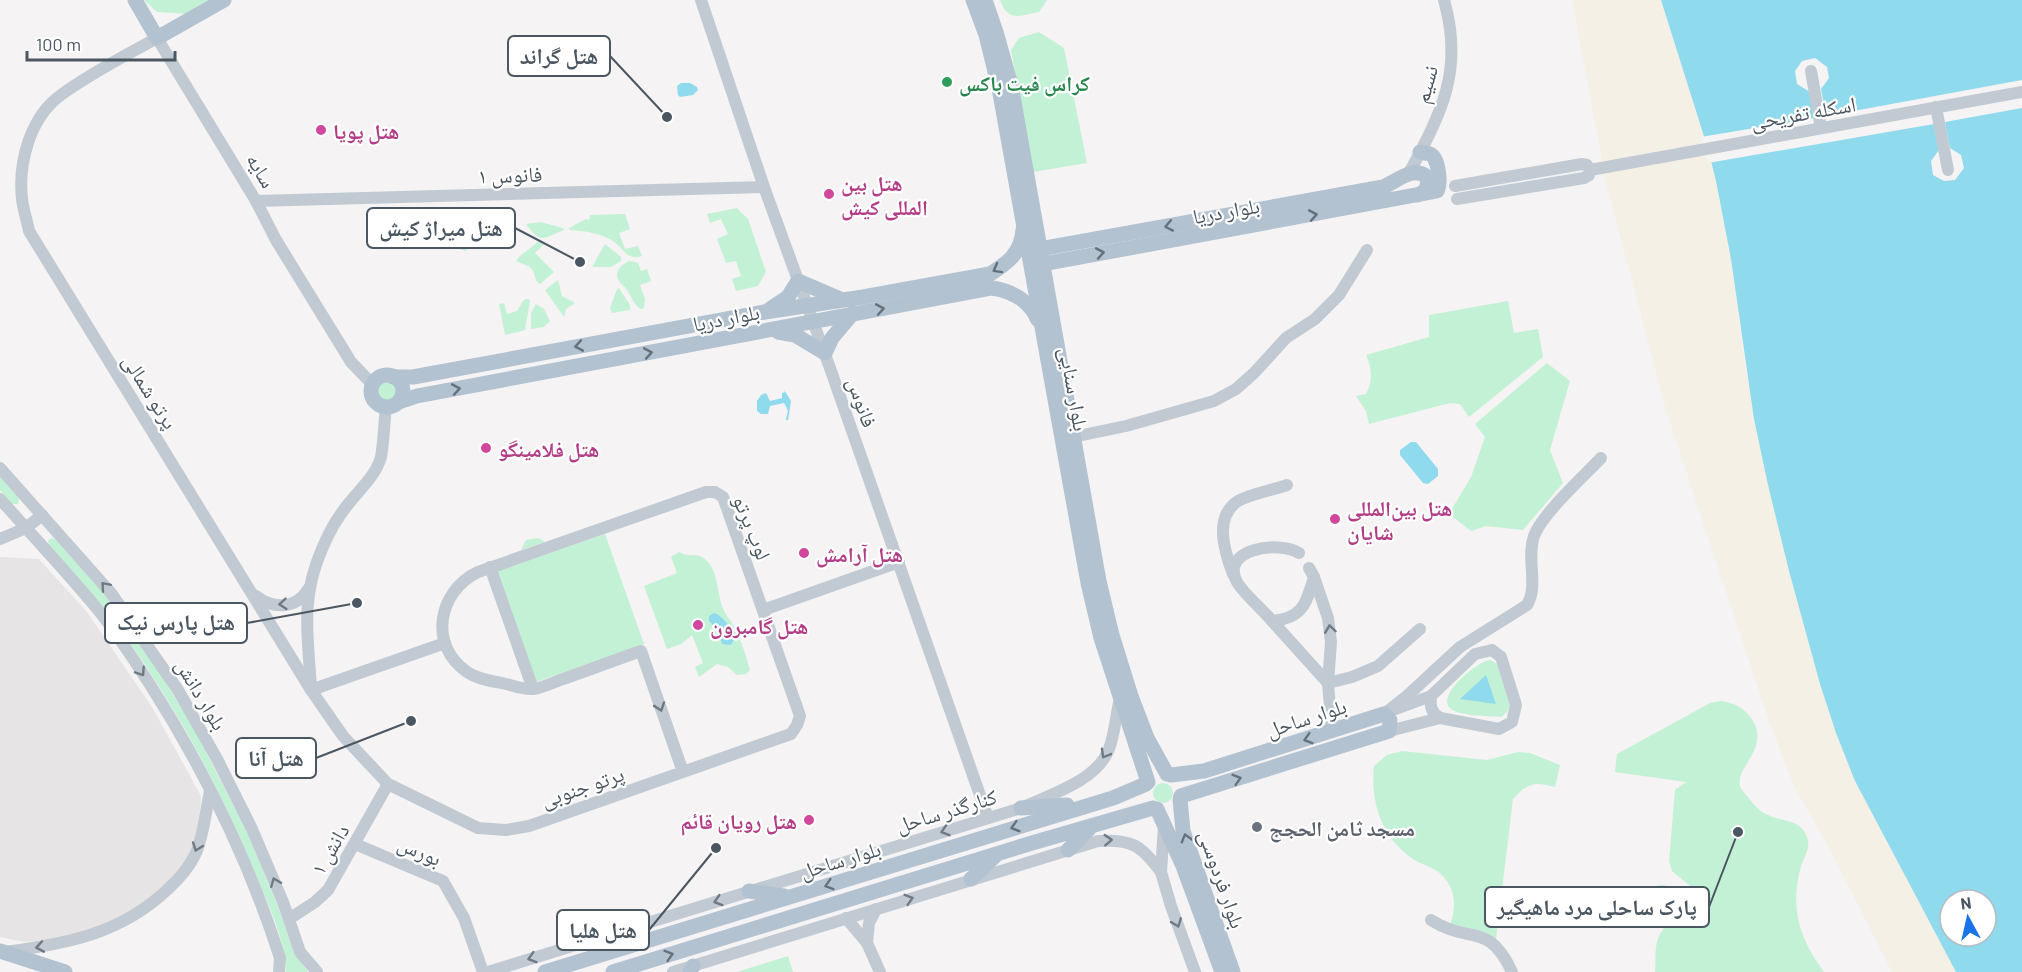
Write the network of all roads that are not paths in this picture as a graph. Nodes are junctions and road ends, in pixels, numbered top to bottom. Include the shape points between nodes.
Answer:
1 (135, 0) edge
2 (224, 0) edge
3 (701, 0) edge
4 (973, 0) edge
5 (985, 0) edge
6 (1444, 0) edge
7 (157, 38) junction
8 (1811, 71) dead end
9 (2022, 92) edge
10 (1936, 107) junction
11 (1821, 128) junction
12 (1420, 152) junction
13 (1948, 170) dead end
14 (1409, 173) junction
15 (764, 187) junction
16 (1456, 193) dead end
17 (1418, 195) junction
18 (256, 201) junction
19 (1273, 215) junction
20 (1024, 222) junction
21 (1367, 250) dead end
22 (1041, 256) junction
23 (798, 281) junction
24 (843, 300) junction
25 (807, 306) junction
26 (765, 312) junction
27 (853, 314) junction
28 (813, 322) junction
29 (1043, 330) junction
30 (769, 331) junction
31 (825, 353) junction
32 (393, 377) junction
33 (373, 385) junction
34 (392, 404) junction
35 (1073, 437) junction
36 (1601, 458) dead end
37 (0, 468) edge
38 (1287, 485) dead end
39 (0, 499) edge
40 (42, 515) junction
41 (26, 528) junction
42 (0, 539) edge
43 (1299, 553) dead end
44 (899, 562) junction
45 (490, 567) junction
46 (1236, 581) junction
47 (310, 587) junction
48 (252, 593) junction
49 (763, 610) junction
50 (1272, 621) junction
51 (1420, 629) dead end
52 (446, 643) junction
53 (1328, 683) junction
54 (532, 689) junction
55 (311, 690) junction
56 (1431, 696) junction
57 (1120, 698) junction
58 (1384, 714) junction
59 (1440, 718) junction
60 (1389, 731) junction
61 (1332, 732) junction
62 (791, 734) joint
63 (683, 772) junction
64 (1169, 775) junction
65 (1147, 783) junction
66 (388, 784) junction
67 (210, 790) junction
68 (1180, 797) junction
69 (1091, 804) junction
70 (1021, 808) junction
71 (1155, 809) junction
72 (988, 818) junction
73 (1164, 824) junction
74 (1092, 826) junction
75 (356, 844) junction
76 (1068, 850) junction
77 (997, 854) junction
78 (1161, 872) junction
79 (971, 879) junction
80 (749, 891) junction
81 (789, 897) junction
82 (876, 909) junction
83 (846, 918) junction
84 (289, 920) junction
85 (1431, 920) dead end
86 (867, 943) junction
87 (1, 951) edge
88 (692, 969) edge
89 (65, 972) edge
90 (279, 972) edge
91 (317, 972) edge
92 (485, 972) edge
93 (545, 972) edge
94 (614, 972) edge
95 (673, 972) edge
96 (879, 972) edge
97 (1195, 972) edge
98 (1222, 972) edge
99 (1233, 972) edge
100 (1512, 972) edge

1 - 7 main road, سایه
2 - 7 main road
3 - 15 street, فانوس
4 - 20 main road, بلوار سنایی via 999,88
5 - 22 main road, بلوار سنایی via 1011,85
6 - 12 street, نسیم via 1453,55 1450,81
7 - 18 street, سایه
7 - 48 street, پرتو شمالی via 59,95 40,116 28,142 22,170 22,200 29,231
8 - 11 street
9 - 10 street, اسکله تفریحی
10 - 11 street, اسکله تفریحی
10 - 13 street
11 - 16 street, اسکله تفریحی via 1590,170 1584,178
12 - 14 street, نسیم
12 - 17 main road via 1435,158 1439,183 1437,191
14 - 17 main road via 1426,176 1428,186
14 - 19 main road, بلوار دریا via 1383,187
15 - 18 street, فانوس ۱
15 - 23 street, فانوس
19 -> 17 main road, بلوار دریا
18 - 33 street, سایه via 351,362
19 - 22 main road, بلوار دریا
20 -> 24 main road, بلوار دریا via 1019,249 1005,265 990,273
20 - 29 main road, بلوار سنایی
21 - 35 street via 1339,295 1315,319 1286,338 1236,389 1214,401
22 - 35 main road, بلوار سنایی
23 - 24 main road
23 - 25 street, فانوس
23 - 26 main road via 788,297
24 - 25 main road, بلوار دریا
25 - 26 main road, بلوار دریا
25 - 28 street, فانوس
26 -> 32 main road, بلوار دریا via 413,377
27 - 28 main road, بلوار دریا
27 -> 29 main road, بلوار دریا via 992,288 1022,299 1036,314
27 - 31 main road via 832,338
28 - 30 main road, بلوار دریا
28 - 31 street, فانوس
29 - 57 main road, بلوار سنایی via 1088,583
30 - 31 main road via 795,335
34 -> 30 main road, بلوار دریا via 417,396
31 - 44 street, فانوس
32 - 33 main road via 383,376
32 - 34 main road via 403,393
33 - 34 main road via 374,399 381,406
34 - 47 street via 373,474 330,532
35 - 64 main road, بلوار سنایی via 1112,635 1143,728
36 - 58 street via 1534,535 1533,587 1527,605 1460,647
37 - 40 street, بلوار دانش
38 - 46 street via 1238,502 1227,514 1222,537
39 - 41 street, بلوار دانش
40 - 41 street
84 -> 40 street, بلوار دانش via 236,794 178,690 111,593
41 - 42 street
41 -> 67 street, بلوار دانش via 117,637 158,697
43 - 46 street via 1271,546 1246,553 1234,567
44 - 49 street
44 - 72 street, فانوس
45 - 49 street, لوپ پرتو via 715,492 725,502
45 - 52 street, لوپ پرتو via 470,576 450,597 442,624
45 - 54 street
46 - 50 street
47 -> 48 street via 300,599 286,606 271,605
47 - 55 street via 306,632
48 - 55 street, پرتو شمالی
49 - 62 street, لوپ پرتو via 800,716
50 - 53 street
53 -> 50 street via 1328,618 1311,572 1309,595 1295,615
51 - 53 street via 1378,666
52 - 54 street via 455,660 469,673
52 - 55 street
53 - 61 street
54 -> 63 street via 641,651
55 - 66 street, پرتو شمالی via 343,735
56 - 58 street
56 - 59 street via 1432,709
56 - 59 street via 1475,654 1492,650 1501,657 1516,705 1512,722 1498,729
57 - 65 main road, بلوار سنایی
57 -> 70 street, کنارگذر ساحل via 1109,749 1103,759 1082,780
58 - 60 main road via 1390,720
58 - 61 main road, بلوار ساحل
59 - 60 street
68 -> 60 main road, بلوار ساحل
61 -> 64 main road, بلوار ساحل via 1204,771
62 - 63 street, پرتو جنوبی
63 - 66 street, پرتو جنوبی via 529,826 506,830 478,828
64 - 65 main road via 1154,776
64 - 68 main road via 1179,783
65 - 69 main road, بلوار ساحل
65 - 71 main road via 1144,795
66 - 75 street, دانش ۱
67 -> 87 street via 195,855 176,882 156,900 106,930 77,939
67 - 90 street, بلوار دانش via 263,910 280,958
68 - 71 main road via 1169,810
99 -> 68 main road, بلوار فردوسی via 1183,831
69 - 70 main road
69 -> 81 main road, بلوار ساحل
70 - 72 street, کنارگذر ساحل
71 - 73 main road, بلوار فردوسی
71 - 74 main road, بلوار ساحل
72 -> 80 street, کنارگذر ساحل
73 - 78 street
73 - 98 main road, بلوار فردوسی
74 - 76 main road
74 - 77 main road, بلوار ساحل
75 - 84 street, دانش ۱ via 328,890
75 - 92 street, بورس via 443,880 464,918
76 -> 78 street via 1120,839 1149,856
76 - 79 street
77 - 79 main road
94 -> 77 main road, بلوار ساحل
78 -> 97 street
82 -> 79 street
80 - 81 main road
80 -> 92 street, کنارگذر ساحل
81 - 93 main road, بلوار ساحل
82 - 83 street
82 - 86 street via 869,923
83 - 86 street
83 - 88 street
84 - 91 street, بلوار دانش via 300,952
85 - 100 street via 1446,930 1479,935 1493,943
86 - 96 street
87 - 89 main road
88 - 95 street

